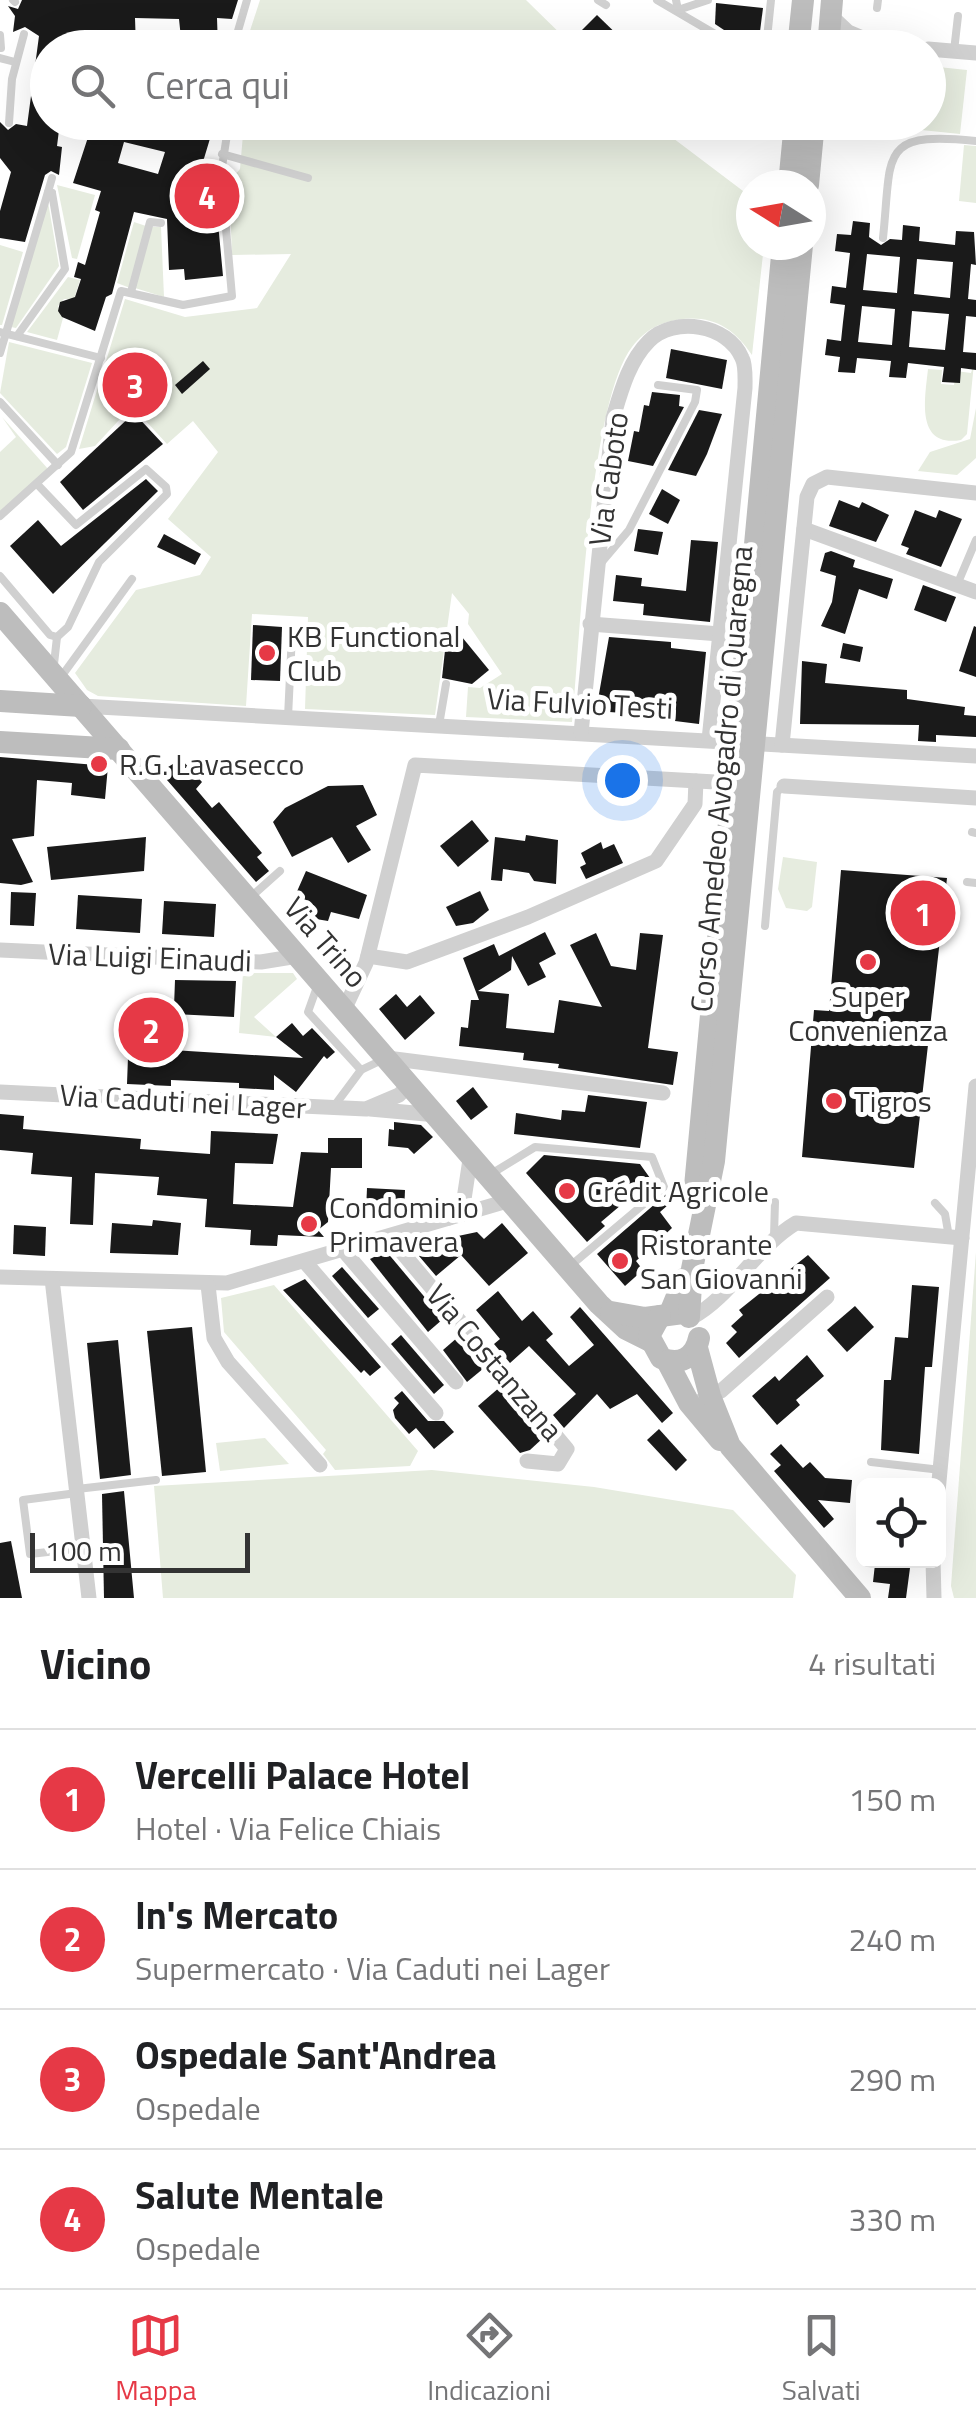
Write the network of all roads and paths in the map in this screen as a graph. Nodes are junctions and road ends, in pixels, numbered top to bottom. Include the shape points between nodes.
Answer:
1 (247, 0) edge
2 (657, 0) edge
3 (708, 0) edge
4 (771, 0) edge
5 (803, 0) edge
6 (677, 5) edge
7 (831, 7) edge
8 (958, 16) dead end
9 (238, 30) edge
10 (713, 30) edge
11 (768, 30) edge
12 (800, 30) edge
13 (847, 30) edge
14 (24, 34) dead end
15 (0, 35) edge
16 (1, 48) edge
17 (946, 50) edge
18 (954, 51) junction
19 (976, 53) edge
20 (0, 58) edge
21 (15, 62) junction
22 (5, 93) edge
23 (9, 124) dead end
24 (946, 138) edge
25 (225, 140) edge
26 (793, 140) edge
27 (812, 140) edge
28 (916, 140) edge
29 (976, 141) edge
30 (222, 154) junction
31 (790, 170) edge
32 (809, 170) edge
33 (52, 178) dead end
34 (308, 178) dead end
35 (48, 192) junction
36 (161, 223) dead end
37 (884, 238) dead end
38 (782, 260) edge
39 (800, 260) edge
40 (131, 292) junction
41 (3, 333) edge
42 (17, 336) junction
43 (0, 353) edge
44 (101, 358) junction
45 (742, 358) joint
46 (658, 385) dead end
47 (0, 402) edge
48 (58, 465) junction
49 (38, 484) junction
50 (976, 493) edge
51 (0, 516) edge
52 (804, 529) junction
53 (976, 540) edge
54 (597, 564) junction
55 (0, 576) edge
56 (132, 578) dead end
57 (957, 585) junction
58 (976, 592) edge
59 (0, 614) edge
60 (590, 624) junction
61 (292, 634) dead end
62 (720, 634) junction
63 (57, 636) junction
64 (56, 677) junction
65 (446, 684) dead end
66 (0, 701) edge
67 (81, 706) junction
68 (288, 717) junction
69 (439, 725) junction
70 (580, 733) junction
71 (709, 740) junction
72 (0, 742) edge
73 (745, 743) junction
74 (782, 745) junction
75 (119, 749) junction
76 (976, 756) edge
77 (696, 781) junction
78 (732, 783) junction
79 (784, 786) joint
80 (976, 798) edge
81 (280, 871) dead end
82 (249, 899) junction
83 (765, 926) dead end
84 (0, 950) edge
85 (298, 956) junction
86 (368, 956) junction
87 (319, 980) junction
88 (344, 1010) junction
89 (388, 1058) junction
90 (362, 1070) junction
91 (410, 1084) junction
92 (976, 1086) edge
93 (0, 1092) edge
94 (663, 1092) dead end
95 (333, 1109) junction
96 (366, 1109) junction
97 (438, 1116) junction
98 (470, 1153) junction
99 (490, 1175) junction
100 (511, 1200) junction
101 (775, 1202) dead end
102 (936, 1202) dead end
103 (446, 1221) junction
104 (774, 1236) junction
105 (390, 1238) junction
106 (955, 1238) junction
107 (344, 1251) junction
108 (305, 1262) junction
109 (569, 1267) junction
110 (0, 1277) edge
111 (52, 1279) junction
112 (208, 1284) junction
113 (827, 1296) dead end
114 (606, 1311) junction
115 (678, 1316) junction
116 (650, 1342) junction
117 (697, 1348) junction
118 (667, 1361) junction
119 (456, 1382) dead end
120 (699, 1400) junction
121 (436, 1413) dead end
122 (527, 1461) dead end
123 (871, 1462) dead end
124 (320, 1465) dead end
125 (940, 1470) junction
126 (939, 1478) edge
127 (156, 1480) dead end
128 (77, 1491) junction
129 (83, 1548) junction
130 (933, 1568) edge
131 (90, 1598) edge
132 (860, 1598) edge
133 (934, 1598) edge

1 - 9 lane
2 - 6 lane
3 - 6 lane
4 - 11 lane
5 - 12 main road
6 - 10 lane
7 - 13 street
8 - 18 lane
14 - 21 lane
15 - 16 lane
17 - 18 street
18 - 19 street
20 - 21 lane
21 - 22 lane
22 - 23 lane
24 - 29 lane
25 - 30 lane
26 - 31 main road
27 - 32 main road
28 - 37 lane via 895,156
30 - 34 lane
30 - 40 lane via 232,296 182,304
33 - 35 lane
35 - 41 lane
35 - 42 lane via 56,198 65,270
36 - 40 lane via 150,222
38 - 73 main road, Corso Amedeo Avogadro di Quaregna
39 - 73 main road, Corso Amedeo Avogadro di Quaregna
40 - 44 lane via 121,291
41 - 42 lane
41 - 43 lane
42 - 44 lane
44 - 48 lane via 74,446
45 - 54 street, Via Caboto via 723,336 702,327 673,327 650,340 626,378 613,418
45 - 62 street, Corso Amedeo Avogadro di Quaregna via 746,388
46 - 54 lane via 697,390 695,402 613,555
47 - 48 lane
48 - 49 lane
49 - 51 lane
49 - 63 lane via 76,525 146,469 167,494 100,562
50 - 52 street, Corso Amedeo Avogadro di Quaregna via 827,478 813,484
52 - 57 street
52 - 74 street, Corso Amedeo Avogadro di Quaregna
53 - 57 lane
54 - 60 street, Via Caboto
55 - 63 lane
56 - 64 lane
57 - 58 street
59 - 64 main road, Via Trino
60 - 62 street
60 - 70 street, Via Caboto
61 - 68 lane
62 - 71 street, Corso Amedeo Avogadro di Quaregna
63 - 64 lane
64 - 67 main road, Via Trino
65 - 69 lane
66 - 67 main road, Via Fulvio Testi
67 - 68 street, Via Fulvio Testi
67 - 75 main road, Via Trino
68 - 69 street, Via Fulvio Testi
69 - 70 street, Via Fulvio Testi
70 - 71 street, Via Fulvio Testi
71 - 73 street, Via Fulvio Testi
72 - 75 main road
73 - 74 street, Via Fulvio Testi
73 - 78 main road, Corso Amedeo Avogadro di Quaregna
73 - 115 main road, Corso Amedeo Avogadro di Quaregna via 714,1160
74 - 76 street, Via Fulvio Testi
75 - 82 main road, Via Trino
77 - 78 street
77 - 86 street via 695,804 656,861 407,962
77 - 86 street via 415,765
78 - 115 main road, Corso Amedeo Avogadro di Quaregna
79 - 80 street
79 - 83 lane via 778,792
81 - 82 lane
82 - 85 main road, Via Trino
84 - 85 street, Via Luigi Einaudi via 261,962
85 - 87 main road, Via Trino
86 - 88 street
87 - 88 main road, Via Trino
87 - 90 lane via 308,1012
88 - 89 main road, Via Trino
89 - 90 lane
89 - 91 main road, Via Trino
89 - 94 street
90 - 95 lane
91 - 96 street, Via Caduti nei Lager
91 - 97 main road, Via Trino
92 - 106 street
93 - 95 street, Via Caduti nei Lager
95 - 96 street, Via Caduti nei Lager
96 - 97 street, Via Caduti nei Lager
97 - 98 main road, Via Trino
98 - 99 main road, Via Trino
98 - 103 street via 464,1199
99 - 100 main road, Via Trino
99 - 109 lane via 534,1147 652,1158 664,1187
100 - 103 street
100 - 109 main road, Via Trino
101 - 104 lane
102 - 106 lane
103 - 105 street
104 - 106 street via 796,1223
104 - 115 street via 706,1309
105 - 107 street
105 - 122 street, Via Costanzana via 567,1449 558,1464
106 - 125 street
107 - 108 street
107 - 119 street
108 - 112 street
108 - 121 street
109 - 114 main road, Via Trino
110 - 111 street
111 - 112 street
111 - 128 street
112 - 124 street via 214,1338 228,1362
113 - 120 street via 725,1388
114 - 115 main road via 630,1318
114 - 116 main road, Via Trino
115 - 116 main road via 652,1324
115 - 117 main road via 699,1332
116 - 118 main road
117 - 118 main road via 679,1362
117 - 120 main road
118 - 120 main road
120 - 132 main road via 717,1438
123 - 125 lane
125 - 126 street
127 - 128 lane
128 - 129 street
128 - 129 lane via 23,1500 30,1554
129 - 131 street
130 - 133 street

